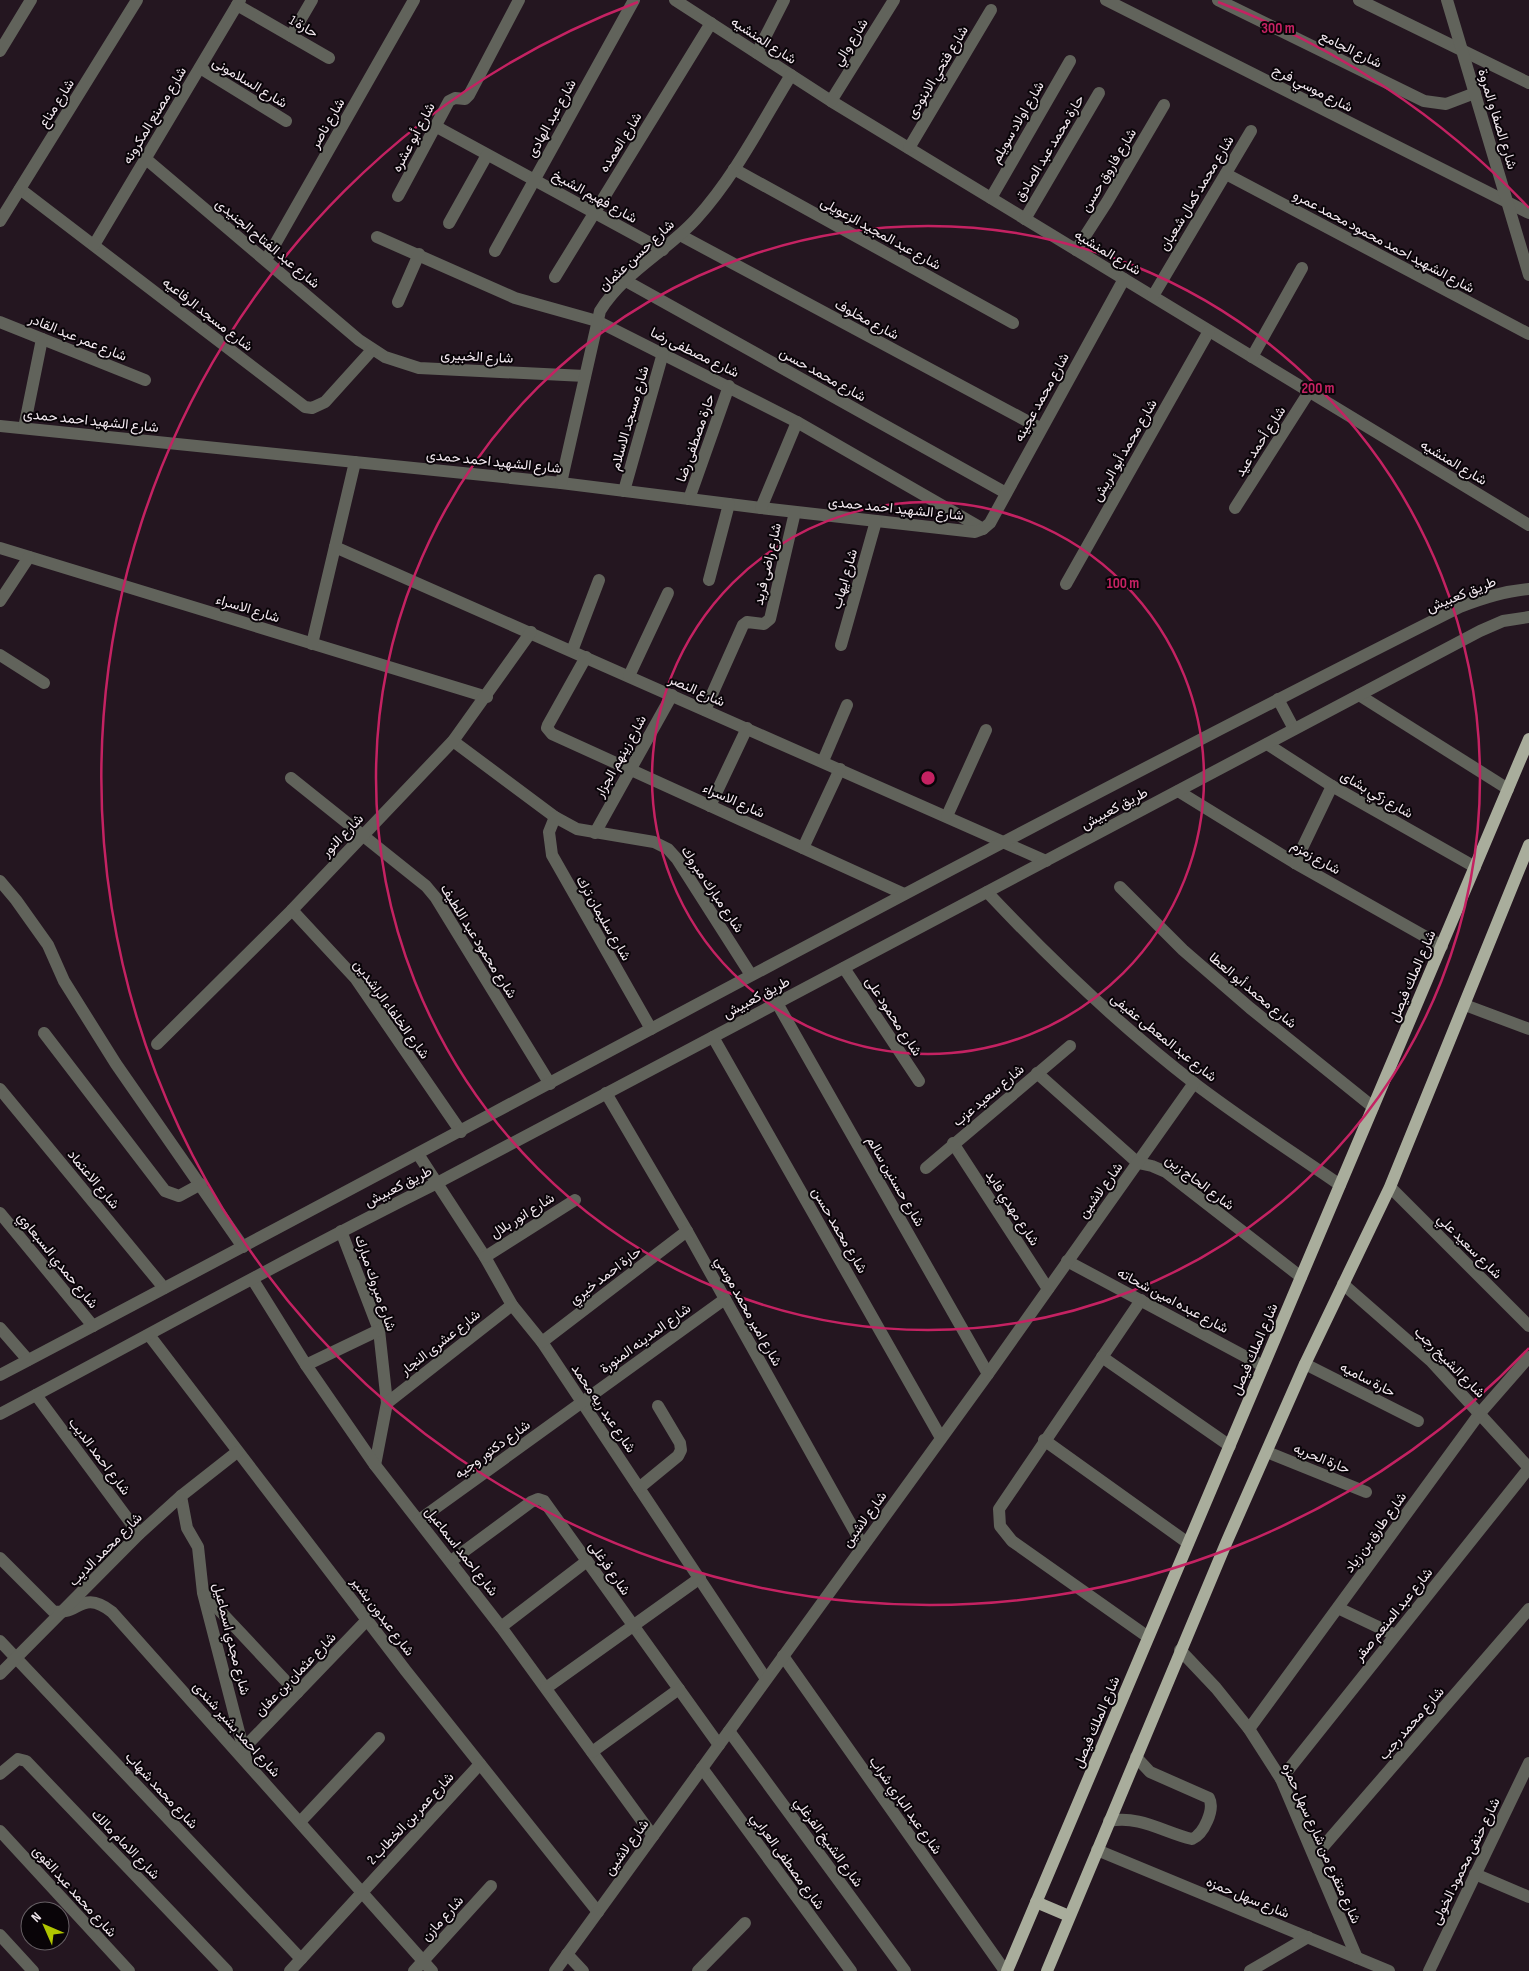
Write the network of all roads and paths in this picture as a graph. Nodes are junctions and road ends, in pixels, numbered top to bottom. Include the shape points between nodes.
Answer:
1 (31, 0) edge
2 (137, 0) edge
3 (312, 0) edge
4 (414, 0) edge
5 (519, 0) edge
6 (634, 0) edge
7 (675, 0) edge
8 (784, 0) edge
9 (894, 0) edge
10 (1106, 0) edge
11 (1218, 0) edge
12 (1358, 0) edge
13 (1447, 0) edge
14 (239, 2) edge
15 (992, 10) dead end
16 (711, 23) junction
17 (291, 36) junction
18 (0, 51) edge
19 (1463, 52) junction
20 (756, 53) junction
21 (330, 58) dead end
22 (1070, 61) dead end
23 (200, 68) junction
24 (791, 75) junction
25 (1529, 84) edge
26 (1099, 93) dead end
27 (1475, 93) junction
28 (831, 101) junction
29 (1164, 105) dead end
30 (286, 121) dead end
31 (435, 126) junction
32 (1251, 131) dead end
33 (909, 148) junction
34 (487, 155) junction
35 (146, 159) junction
36 (734, 169) junction
37 (1226, 174) junction
38 (534, 180) junction
39 (20, 189) junction
40 (398, 196) dead end
41 (991, 198) junction
42 (1508, 203) junction
43 (594, 213) junction
44 (1529, 213) edge
45 (1025, 219) junction
46 (0, 221) edge
47 (449, 223) dead end
48 (680, 235) junction
49 (377, 238) dead end
50 (94, 245) junction
51 (662, 250) junction
52 (1076, 250) junction
53 (494, 251) dead end
54 (419, 254) junction
55 (266, 260) junction
56 (1302, 268) dead end
57 (1529, 275) edge
58 (555, 277) dead end
59 (1124, 279) junction
60 (626, 282) junction
61 (1152, 296) junction
62 (398, 302) dead end
63 (597, 321) junction
64 (0, 322) edge
65 (1013, 323) dead end
66 (1209, 331) junction
67 (1529, 334) edge
68 (42, 339) junction
69 (372, 350) junction
70 (663, 354) junction
71 (1252, 357) junction
72 (585, 376) junction
73 (145, 380) dead end
74 (729, 386) junction
75 (1310, 392) junction
76 (797, 422) junction
77 (0, 426) edge
78 (24, 428) junction
79 (1040, 428) junction
80 (355, 462) junction
81 (561, 483) junction
82 (624, 491) junction
83 (1006, 493) junction
84 (689, 499) junction
85 (729, 504) junction
86 (760, 508) junction
87 (1235, 508) dead end
88 (795, 512) junction
89 (876, 520) junction
90 (1529, 525) edge
91 (983, 529) junction
92 (335, 547) junction
93 (0, 548) edge
94 (28, 557) junction
95 (599, 580) dead end
96 (709, 580) dead end
97 (1066, 584) dead end
98 (1529, 589) edge
99 (668, 593) dead end
100 (0, 601) edge
101 (1529, 617) edge
102 (531, 632) junction
103 (312, 644) junction
104 (841, 645) dead end
105 (572, 651) junction
106 (0, 655) edge
107 (586, 657) junction
108 (630, 676) junction
109 (44, 683) dead end
110 (672, 695) junction
111 (1359, 695) junction
112 (487, 697) junction
113 (1278, 699) junction
114 (847, 705) dead end
115 (705, 710) junction
116 (747, 728) junction
117 (986, 730) dead end
118 (1294, 730) junction
119 (1529, 740) edge
120 (453, 741) junction
121 (1267, 744) junction
122 (822, 761) junction
123 (630, 769) junction
124 (840, 769) junction
125 (291, 778) dead end
126 (1332, 786) junction
127 (1508, 789) junction
128 (1178, 791) junction
129 (710, 806) junction
130 (947, 816) junction
131 (555, 817) junction
132 (595, 832) junction
133 (362, 836) junction
134 (1006, 842) junction
135 (1529, 845) edge
136 (803, 848) junction
137 (1046, 861) junction
138 (1295, 863) junction
139 (1475, 867) junction
140 (0, 881) edge
141 (1120, 887) dead end
142 (987, 892) junction
143 (904, 894) junction
144 (292, 910) junction
145 (1442, 946) junction
146 (844, 968) junction
147 (751, 975) junction
148 (777, 1003) junction
149 (1465, 1005) junction
150 (651, 1029) junction
151 (1529, 1029) edge
152 (44, 1033) dead end
153 (713, 1037) junction
154 (158, 1044) dead end
155 (1070, 1046) dead end
156 (1037, 1074) junction
157 (918, 1080) dead end
158 (1194, 1083) junction
159 (550, 1084) junction
160 (0, 1089) edge
161 (606, 1093) junction
162 (1373, 1107) junction
163 (461, 1132) junction
164 (953, 1143) junction
165 (418, 1154) junction
166 (1138, 1163) junction
167 (926, 1168) dead end
168 (437, 1183) junction
169 (201, 1184) junction
170 (1340, 1185) junction
171 (1390, 1187) junction
172 (575, 1200) dead end
173 (0, 1213) edge
174 (341, 1230) junction
175 (687, 1231) junction
176 (243, 1247) junction
177 (485, 1257) junction
178 (1067, 1261) junction
179 (1301, 1278) junction
180 (253, 1280) junction
181 (1343, 1284) junction
182 (164, 1288) junction
183 (1048, 1289) junction
184 (724, 1299) junction
185 (1141, 1300) junction
186 (512, 1305) junction
187 (93, 1326) junction
188 (1529, 1326) edge
189 (0, 1328) edge
190 (379, 1330) junction
191 (149, 1335) junction
192 (542, 1342) junction
193 (1102, 1357) junction
194 (1529, 1357) edge
195 (28, 1360) junction
196 (1305, 1364) junction
197 (306, 1365) junction
198 (1264, 1366) junction
199 (988, 1374) junction
200 (0, 1375) edge
201 (36, 1395) junction
202 (582, 1402) junction
203 (387, 1403) junction
204 (658, 1406) dead end
205 (1480, 1413) junction
206 (0, 1414) edge
207 (1418, 1421) dead end
208 (942, 1438) junction
209 (1044, 1440) junction
210 (1230, 1446) junction
211 (238, 1452) junction
212 (1267, 1452) junction
213 (375, 1465) junction
214 (1529, 1468) edge
215 (639, 1488) junction
216 (1366, 1492) dead end
217 (181, 1496) junction
218 (419, 1520) junction
219 (139, 1534) junction
220 (1188, 1543) junction
221 (863, 1546) junction
222 (0, 1558) edge
223 (451, 1561) junction
224 (587, 1561) junction
225 (700, 1578) junction
226 (203, 1593) junction
227 (1338, 1608) junction
228 (1529, 1609) edge
229 (64, 1611) junction
230 (367, 1620) junction
231 (500, 1626) junction
232 (633, 1626) junction
233 (1395, 1635) junction
234 (1148, 1637) junction
235 (0, 1642) edge
236 (1180, 1650) junction
237 (783, 1656) junction
238 (16, 1658) junction
239 (0, 1674) edge
240 (766, 1679) junction
241 (546, 1688) junction
242 (679, 1690) junction
243 (297, 1693) junction
244 (1249, 1728) junction
245 (729, 1730) junction
246 (379, 1738) dead end
247 (719, 1745) junction
248 (244, 1748) junction
249 (592, 1752) junction
250 (1136, 1757) junction
251 (247, 1762) junction
252 (1529, 1763) edge
253 (480, 1764) junction
254 (702, 1768) junction
255 (0, 1774) edge
256 (1281, 1779) junction
257 (1524, 1785) edge
258 (1109, 1821) junction
259 (300, 1822) junction
260 (0, 1831) edge
261 (653, 1836) junction
262 (1097, 1850) junction
263 (1315, 1856) junction
264 (1475, 1874) junction
265 (491, 1886) dead end
266 (362, 1892) junction
267 (1529, 1897) edge
268 (1036, 1902) junction
269 (598, 1912) junction
270 (1069, 1916) junction
271 (745, 1923) dead end
272 (0, 1935) edge
273 (1308, 1937) junction
274 (567, 1954) junction
275 (1357, 1958) junction
276 (301, 1959) junction
277 (423, 1961) junction
278 (33, 1971) edge
279 (129, 1971) edge
280 (227, 1971) edge
281 (290, 1971) edge
282 (414, 1971) edge
283 (432, 1971) edge
284 (555, 1971) edge
285 (583, 1971) edge
286 (698, 1971) edge
287 (850, 1971) edge
288 (905, 1971) edge
289 (1006, 1971) edge
290 (1046, 1971) edge
291 (1250, 1971) edge
292 (1389, 1971) edge
293 (1428, 1971) edge

1 - 18 street
2 - 39 street, شارع مناع
3 - 17 street
4 - 55 street, شارع ناصر
5 - 31 street, شارع أبو عشره via 468,98 449,100
6 - 38 street, شارع عبد الهادى
7 - 16 street, شارع المنشيه
8 - 20 street
9 - 28 street, شارع والي
10 - 42 street, شارع موسي فرج
11 - 27 street, شارع الجامع via 1424,102 1446,104
12 - 19 street
13 - 19 street, شارع الصفا و المروة
14 - 17 street, حارة 1
14 - 23 street, شارع مصنع المكرونه
15 - 33 street, شارع فتحي الابنودى
16 - 20 street, شارع المنشيه
16 - 43 street, شارع العمده
17 - 21 street, حارة 1
19 - 25 street
19 - 27 street, شارع الصفا و المروة
20 - 24 street, شارع المنشيه
22 - 41 street, شارع اولاد سويلم
23 - 30 street, شارع السلامونى
23 - 35 street, شارع مصنع المكرونه
24 - 28 street, شارع المنشيه
24 - 36 street, شارع حسن عثمان
26 - 45 street, حارة محمد عبد الصادق
27 - 42 street, شارع الصفا و المروة
28 - 33 street, شارع المنشيه
29 - 52 street, شارع فاروق حسن
31 - 34 street, شارع فهيم الشيخ
31 - 40 street, شارع أبو عشره
32 - 37 street, شارع محمد كمال شعبان
33 - 41 street, شارع المنشيه
34 - 38 street, شارع فهيم الشيخ
34 - 47 street
35 - 50 street, شارع مصنع المكرونه
35 - 55 street, شارع عبد الفتاح الجنيدى
36 - 48 street, شارع حسن عثمان via 709,204
36 - 65 street, شارع عبد المجيد الزعويلى
37 - 61 street, شارع محمد كمال شعبان
37 - 67 street, شارع الشهيد احمد محمود محمد عمرو
38 - 43 street, شارع فهيم الشيخ
38 - 53 street, شارع عبد الهادى
39 - 46 street, شارع مناع
39 - 50 street, شارع مسجد الرفاعيه
41 - 45 street, شارع المنشيه
42 - 44 street, شارع موسي فرج
42 - 57 street, شارع الصفا و المروة
43 - 51 street, شارع فهيم الشيخ
43 - 58 street, شارع العمده
45 - 52 street, شارع المنشيه
48 - 51 street, شارع حسن عثمان
48 - 79 street, شارع مخلوف
49 - 54 street, شارع مصطفى رضا
50 - 69 street, شارع مسجد الرفاعيه via 305,406 319,406 325,402
51 - 60 street, شارع حسن عثمان
52 - 59 street, شارع المنشيه
54 - 62 street
54 - 63 street, شارع مصطفى رضا via 515,298
55 - 69 street, شارع عبد الفتاح الجنيدى
56 - 71 street
59 - 61 street, شارع المنشيه
59 - 79 street, شارع محمد عجينه
60 - 63 street, شارع حسن عثمان via 607,300
60 - 83 street, شارع محمد حسن
61 - 66 street, شارع المنشيه
63 - 70 street, شارع مصطفى رضا
63 - 72 street, شارع حسن عثمان
64 - 68 street, شارع عمر عبد القادر
66 - 71 street, شارع المنشيه
66 - 97 street, شارع محمد أبو الريش
68 - 73 street, شارع عمر عبد القادر
68 - 78 street
69 - 72 street, شارع الخبيرى via 401,364 419,368
70 - 74 street, شارع مصطفى رضا
70 - 82 street, شارع مسجد الاسلام
71 - 75 street, شارع المنشيه
72 - 81 street, شارع حسن عثمان
74 - 76 street, شارع مصطفى رضا
74 - 84 street, حارة مصطفى رضا
75 - 87 street, شارع أحمد عيد
75 - 90 street, شارع المنشيه
76 - 86 street
76 - 91 street, شارع مصطفى رضا
77 - 78 street, شارع الشهيد احمد حمدى
78 - 80 street, شارع الشهيد احمد حمدى
79 - 83 street, شارع محمد عجينه
80 - 81 street, شارع الشهيد احمد حمدى
80 - 92 street
81 - 82 street, شارع الشهيد احمد حمدى
82 - 84 street, شارع الشهيد احمد حمدى
83 - 91 street, شارع محمد عجينه via 990,523
84 - 85 street, شارع الشهيد احمد حمدى
85 - 86 street, شارع الشهيد احمد حمدى
85 - 96 street
86 - 88 street, شارع الشهيد احمد حمدى
88 - 89 street, شارع الشهيد احمد حمدى
88 - 115 street, شارع راضى فريد via 770,619 764,624 747,622 743,625
89 - 91 street, شارع الشهيد احمد حمدى via 975,532
89 - 104 street, شارع ايهاب
92 - 102 street, شارع النصر
92 - 103 street
93 - 94 street, شارع الاسراء
94 - 100 street
94 - 103 street, شارع الاسراء
95 - 105 street
98 - 113 street, طريق كعبيش via 1511,590 1460,607
99 - 108 street
101 - 111 street, طريق كعبيش via 1503,621 1480,631
102 - 105 street, شارع النصر
102 - 112 street, شارع النور
103 - 112 street, شارع الاسراء
105 - 107 street, شارع النصر
106 - 109 street
107 - 108 street, شارع النصر
107 - 123 street, شارع الاسراء via 547,728 552,734
108 - 110 street, شارع النصر
110 - 115 street, شارع النصر
110 - 123 street, شارع زينهم الجزار
111 - 118 street, طريق كعبيش
111 - 127 street
112 - 120 street, شارع النور
113 - 118 street
113 - 134 street, طريق كعبيش
114 - 122 street
115 - 116 street, شارع النصر
116 - 122 street, شارع النصر
116 - 129 street
117 - 130 street
118 - 121 street, طريق كعبيش
119 - 127 main road, شارع الملك فيصل
120 - 131 street, شارع مبارك مبروك
120 - 133 street, شارع النور
121 - 126 street, شارع زكي بشاى
121 - 128 street, طريق كعبيش
122 - 124 street, شارع النصر
123 - 129 street, شارع الاسراء
123 - 132 street, شارع زينهم الجزار
124 - 130 street, شارع النصر
124 - 136 street
125 - 133 street, شارع محمود عبد اللطيف
126 - 138 street
126 - 139 street, شارع زكي بشاى
127 - 139 main road, شارع الملك فيصل
128 - 137 street, طريق كعبيش
128 - 138 street, شارع زمزم
129 - 136 street, شارع الاسراء
130 - 134 street, شارع النصر
131 - 132 street, شارع مبارك مبروك via 578,829
131 - 150 street, شارع سليمان ترك via 549,832 552,856
132 - 147 street, شارع مبارك مبروك via 654,842 668,849
133 - 144 street, شارع النور
133 - 159 street, شارع محمود عبد اللطيف via 426,886 436,898
134 - 137 street, شارع النصر
134 - 143 street, طريق كعبيش
135 - 149 main road
136 - 143 street, شارع الاسراء
137 - 142 street, طريق كعبيش
138 - 145 street, شارع زمزم
139 - 145 main road, شارع الملك فيصل
140 - 169 street via 48,945 64,981 116,1064
141 - 162 street, شارع محمد أبو العطا via 1183,950
142 - 146 street, طريق كعبيش
142 - 158 street, شارع عبد المعطى عفيفى via 1077,983
143 - 147 street, طريق كعبيش
144 - 154 street, شارع النور
144 - 163 street, شارع الخلفاء الراشدين via 356,979
145 - 162 main road, شارع الملك فيصل
146 - 148 street, طريق كعبيش
146 - 157 street, شارع محمود على
147 - 150 street, طريق كعبيش
148 - 153 street, طريق كعبيش
148 - 199 street, شارع حسنين سالم
149 - 151 street
149 - 171 main road
150 - 159 street, طريق كعبيش
152 - 169 street via 166,1191 180,1196
153 - 161 street, طريق كعبيش
153 - 208 street, شارع محمد حسن
155 - 156 street, شارع سعيد عزب
156 - 164 street, شارع سعيد عزب
156 - 166 street, شارع الحاج زين
158 - 166 street, شارع لاشين
158 - 170 street, شارع عبد المعطى عفيفى
159 - 163 street, طريق كعبيش
160 - 182 street, شارع الاعتماد
161 - 168 street, طريق كعبيش
161 - 175 street, شارع امير محمد موسي
162 - 170 main road, شارع الملك فيصل
163 - 165 street, طريق كعبيش
164 - 167 street, شارع سعيد عزب
164 - 183 street, شارع مهدي فايد
165 - 168 street, شارع عبد ريه محمد
165 - 176 street, طريق كعبيش
166 - 178 street, شارع لاشين
166 - 179 street, شارع الحاج زين via 1166,1172
168 - 174 street, طريق كعبيش
168 - 177 street, شارع عبد ريه محمد
169 - 176 street
170 - 179 main road, شارع الملك فيصل
171 - 181 main road
171 - 188 street, شارع سعيد علي
172 - 177 street, شارع انور بلال
173 - 187 street, شارع حمدي السبعاوي
174 - 180 street, طريق كعبيش
174 - 190 street, شارع مبروك مبارك
175 - 184 street, شارع امير محمد موسي
175 - 192 street, حارة احمد خيري
176 - 182 street, طريق كعبيش
177 - 186 street, شارع عبد ريه محمد
178 - 183 street, شارع لاشين
178 - 185 street, شارع عبده امين شحاته
179 - 198 main road, شارع الملك فيصل
180 - 191 street, طريق كعبيش
180 - 197 street, شارع احمد اسماعيل
181 - 196 main road
181 - 205 street, شارع الشيخ رجب via 1431,1361
182 - 187 street, طريق كعبيش
183 - 199 street, شارع لاشين
184 - 202 street, شارع المدينه المنورة
184 - 221 street, شارع امير محمد موسي
185 - 193 street
185 - 198 street, شارع عبده امين شحاته
186 - 192 street, شارع عبد ريه محمد
186 - 203 street, شارع عشرى النجار
187 - 195 street, طريق كعبيش
189 - 195 street
190 - 197 street
190 - 203 street, شارع مبروك مبارك
191 - 201 street, طريق كعبيش
191 - 211 street, شارع عبدون بشير
192 - 202 street, شارع عبد ريه محمد
193 - 209 street
193 - 210 street
194 - 205 street, شارع طارق بن زياد
195 - 200 street, طريق كعبيش
196 - 207 street, حارة ساميه
196 - 212 main road
197 - 213 street, شارع احمد اسماعيل
198 - 210 main road, شارع الملك فيصل
199 - 208 street, شارع لاشين
201 - 206 street, طريق كعبيش
201 - 219 street, شارع احمد الديب
202 - 215 street, شارع عبد ريه محمد
202 - 218 street, شارع دكتور وجيه
203 - 213 street, شارع مبروك مبارك
204 - 215 street via 681,1450
205 - 214 street, شارع الشيخ رجب
205 - 227 street, شارع طارق بن زياد
208 - 221 street, شارع لاشين
209 - 220 street
209 - 234 street via 999,1509 1000,1526 1012,1541
210 - 220 main road, شارع الملك فيصل
211 - 217 street, شارع محمد الديب
211 - 230 street, شارع عبدون بشير
212 - 216 street, حارة الحريه
212 - 236 main road
213 - 218 street, شارع احمد اسماعيل
214 - 233 street, شارع عبد المنعم صقر
215 - 225 street, شارع عبد ريه محمد
217 - 219 street, شارع محمد الديب
217 - 226 street, شارع مجدي اسماعيل via 187,1528 198,1547
218 - 223 street, شارع احمد اسماعيل
219 - 229 street, شارع محمد الديب
220 - 234 main road, شارع الملك فيصل
221 - 237 street, شارع لاشين
222 - 229 street via 48,1608
223 - 224 street, شارع فرغلى via 541,1498
223 - 231 street, شارع احمد اسماعيل
224 - 231 street
224 - 232 street, شارع فرغلى
225 - 232 street
225 - 240 street, شارع عبد ريه محمد
226 - 243 street
226 - 248 street, شارع مجدي اسماعيل
227 - 233 street
227 - 244 street, شارع طارق بن زياد
228 - 263 street, شارع محمد رجب
229 - 238 street, شارع محمد الديب
229 - 251 street, شارع احمد بشير شندى via 83,1602 104,1605
230 - 243 street, شارع عثمان بن عفان
230 - 253 street, شارع عبدون بشير
231 - 241 street, شارع احمد اسماعيل
232 - 241 street
232 - 242 street, شارع فرغلى
233 - 256 street, شارع عبد المنعم صقر
234 - 268 main road, شارع الملك فيصل
235 - 238 street, شارع محمد شهاب
236 - 244 street, شارع متفرع من شارع سهل حمزه
236 - 250 main road
237 - 240 street, شارع لاشين
237 - 289 street, شارع عبد الباري شراب
238 - 239 street, شارع محمد الديب
238 - 276 street, شارع محمد شهاب
240 - 245 street, شارع لاشين
241 - 249 street, شارع احمد اسماعيل
242 - 247 street, شارع فرغلى
242 - 249 street
243 - 248 street, شارع عثمان بن عفان
244 - 256 street, شارع متفرع من شارع سهل حمزه
245 - 247 street, شارع لاشين
245 - 288 street, شارع الشيخ الفرغلي
246 - 259 street
247 - 254 street, شارع لاشين
248 - 251 street, شارع مجدي اسماعيل
249 - 261 street, شارع احمد اسماعيل
250 - 258 main road
250 - 258 street via 1150,1772 1209,1798 1211,1809 1201,1832 1192,1840 1142,1821
251 - 259 street, شارع احمد بشير شندى
252 - 257 street, شارع حنفى محمود الخولى
253 - 266 street, شارع عمر بن الخطاب 2
253 - 269 street, شارع عبدون بشير
254 - 261 street, شارع لاشين
254 - 287 street, شارع مصطفى العرابي
255 - 280 street, شارع الامام مالك via 18,1759 26,1761
256 - 263 street, شارع متفرع من شارع سهل حمزه
257 - 264 street, شارع حنفى محمود الخولى
258 - 262 main road
259 - 266 street, شارع احمد بشير شندى
260 - 279 street, شارع محمد عبد القوى
261 - 269 street, شارع لاشين
262 - 270 main road
262 - 273 street, شارع سهل حمزه
263 - 275 street, شارع متفرع من شارع سهل حمزه
264 - 267 street
264 - 293 street, شارع حنفى محمود الخولى
265 - 277 street, شارع مازن
266 - 276 street, شارع عمر بن الخطاب 2
266 - 277 street, شارع احمد بشير شندى
268 - 270 main road
268 - 289 main road, شارع الملك فيصل
269 - 274 street, شارع لاشين
270 - 290 main road
271 - 286 street
272 - 278 street
273 - 275 street, شارع سهل حمزه
273 - 291 street
274 - 284 street, شارع لاشين
274 - 285 street
275 - 292 street, شارع سهل حمزه
276 - 281 street, شارع عمر بن الخطاب 2
277 - 282 street, شارع مازن
277 - 283 street, شارع احمد بشير شندى

